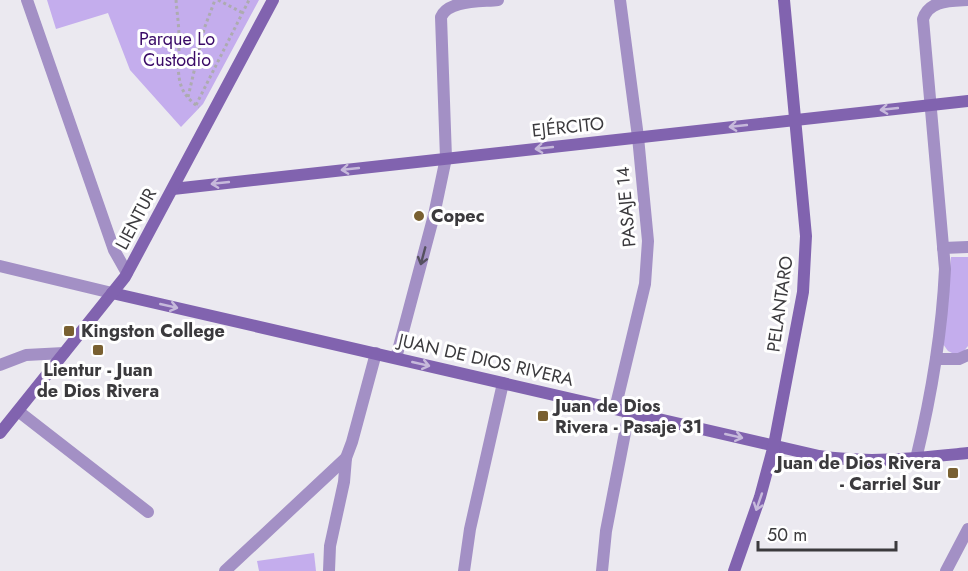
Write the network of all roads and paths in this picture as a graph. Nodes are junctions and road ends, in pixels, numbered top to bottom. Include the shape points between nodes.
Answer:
1 (27, 0) edge
2 (176, 0) edge
3 (216, 0) edge
4 (249, 0) edge
5 (273, 0) edge
6 (491, 0) edge
7 (620, 0) edge
8 (784, 0) edge
9 (968, 0) edge
10 (243, 13) junction
11 (188, 97) junction
12 (968, 101) edge
13 (930, 105) junction
14 (796, 120) junction
15 (638, 137) junction
16 (446, 158) junction
17 (172, 189) junction
18 (968, 247) edge
19 (943, 248) junction
20 (0, 266) edge
21 (127, 273) junction
22 (112, 293) junction
23 (64, 353) junction
24 (376, 354) junction
25 (968, 355) edge
26 (396, 358) junction
27 (936, 358) junction
28 (0, 365) edge
29 (503, 383) junction
30 (615, 409) junction
31 (18, 411) junction
32 (629, 412) junction
33 (0, 433) edge
34 (774, 445) junction
35 (968, 453) edge
36 (345, 458) junction
37 (916, 459) junction
38 (148, 512) dead end
39 (968, 529) edge
40 (225, 571) edge
41 (329, 571) edge
42 (464, 571) edge
43 (602, 571) edge
44 (734, 571) edge
45 (946, 571) edge

1 - 21 street via 114,250
2 - 11 path via 177,70
3 - 10 path
3 - 11 path via 204,30
4 - 10 path
5 - 17 main road, LIENTUR
6 - 16 street via 452,5 445,9 441,21
7 - 15 street, PASAJE 14
8 - 14 main road, PELANTARO
9 - 13 street via 935,3 924,15
10 - 11 path via 196,105
12 - 13 main road, EJÉRCITO
13 -> 14 main road, EJÉRCITO
13 - 19 street
14 -> 15 main road, EJÉRCITO
14 - 34 main road, PELANTARO via 806,272
15 -> 16 main road, EJÉRCITO
15 - 30 street, PASAJE 14 via 648,259
16 -> 17 main road, EJÉRCITO
16 -> 26 street
17 - 21 main road, LIENTUR
18 - 19 street
19 - 27 street via 943,304
20 - 22 street, JUAN DE DIOS RIVERA
21 - 22 main road, LIENTUR
22 - 23 main road, LIENTUR
22 -> 24 main road, JUAN DE DIOS RIVERA
23 - 28 street via 26,355
23 - 31 main road, LIENTUR
24 - 26 main road, JUAN DE DIOS RIVERA
24 - 36 street
25 - 27 street via 959,359
26 -> 29 main road, JUAN DE DIOS RIVERA
27 - 37 street
29 - 30 main road, JUAN DE DIOS RIVERA
29 - 42 street
30 - 32 main road, JUAN DE DIOS RIVERA
31 - 33 main road, LIENTUR
31 - 38 street
32 -> 34 main road, JUAN DE DIOS RIVERA
32 - 43 street
34 - 37 main road, JUAN DE DIOS RIVERA via 841,459
34 -> 44 main road, PELANTARO
35 - 37 main road, JUAN DE DIOS RIVERA
36 - 40 street
36 - 41 street
39 - 45 street

